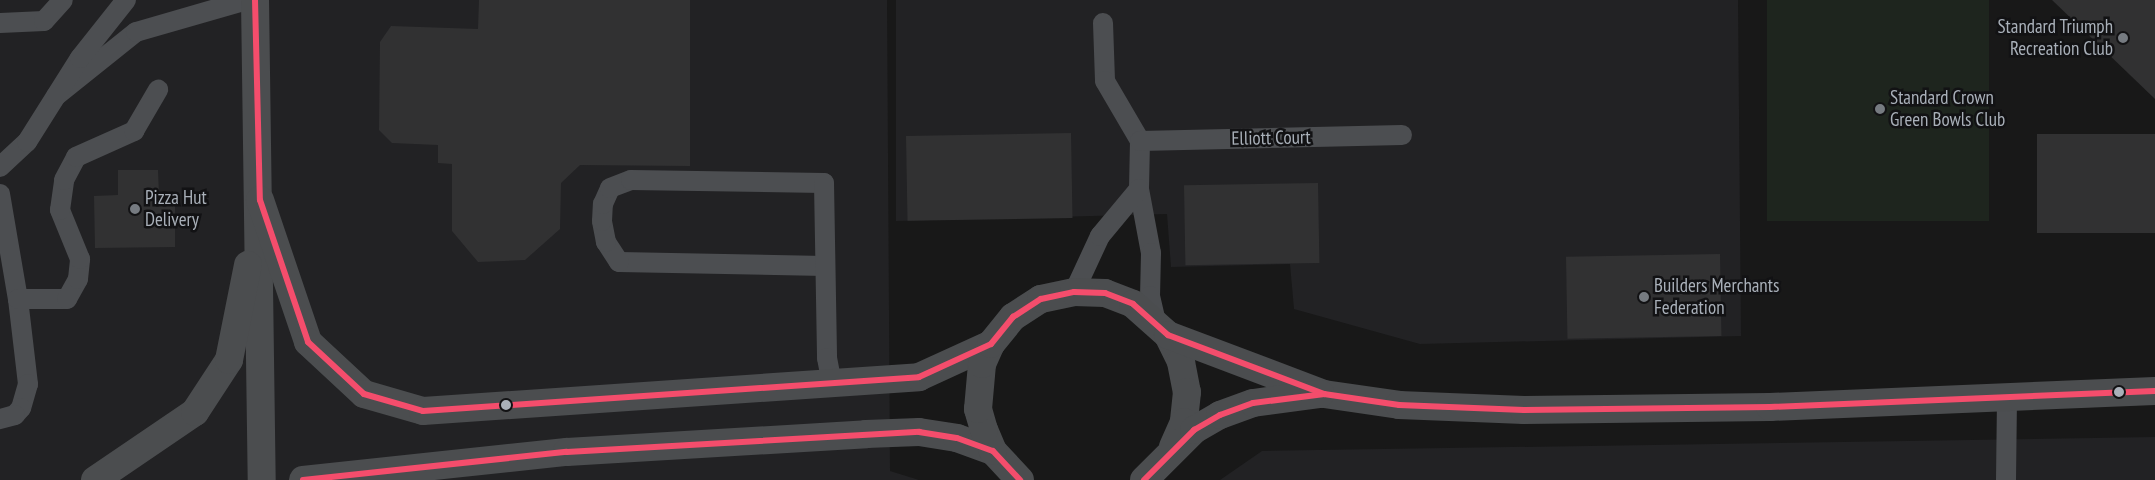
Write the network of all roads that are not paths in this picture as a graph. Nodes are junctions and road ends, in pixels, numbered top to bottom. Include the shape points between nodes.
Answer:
1 (63, 0) edge
2 (126, 0) edge
3 (246, 0) edge
4 (255, 0) edge
5 (0, 23) edge
6 (1103, 23) dead end
7 (158, 90) dead end
8 (56, 96) junction
9 (1402, 135) dead end
10 (1140, 141) junction
11 (0, 167) edge
12 (1139, 190) junction
13 (0, 194) edge
14 (260, 200) junction
15 (6, 265) edge
16 (825, 266) junction
17 (1074, 292) junction
18 (18, 299) junction
19 (1162, 328) junction
20 (991, 344) junction
21 (832, 383) junction
22 (2155, 391) edge
23 (1324, 394) junction
24 (2007, 397) junction
25 (0, 418) edge
26 (1172, 450) junction
27 (993, 451) junction
28 (452, 464) junction
29 (94, 480) edge
30 (262, 480) edge
31 (303, 480) edge
32 (416, 480) edge
33 (1020, 480) edge
34 (1144, 480) edge
35 (2006, 480) edge

1 - 5 lane via 44,21
2 - 8 lane via 80,58
3 - 8 lane via 136,32
4 - 14 main road
6 - 10 lane via 1105,81
7 - 18 lane via 134,131 76,157 64,180 60,210 80,259 78,279 68,299
8 - 11 lane via 27,142
9 - 10 lane, Elliott Court
10 - 12 lane
12 - 17 lane via 1100,236
12 - 19 lane via 1151,253 1150,296
13 - 15 lane
14 - 21 main road via 308,342 364,394 423,411
14 - 29 main road via 229,360 195,412
14 - 30 main road
15 - 18 lane
16 - 16 lane via 619,262 606,242 603,204 610,188 631,180 824,183
16 - 21 lane via 827,358
17 - 19 main road via 1105,293 1133,304
17 - 20 main road via 1042,299 1013,317
18 - 25 lane via 28,384 21,408 15,415
19 - 23 main road
19 - 26 main road via 1181,362 1187,392 1184,422
20 - 21 main road via 919,377
20 - 27 main road via 982,364 978,409
22 - 24 main road
23 - 24 main road via 1399,405 1524,410 1770,407
23 - 26 main road via 1253,402 1194,430
24 - 35 lane
26 - 34 main road
27 - 28 main road via 957,438 919,432 567,452
27 - 33 main road
28 - 31 main road
28 - 32 lane

